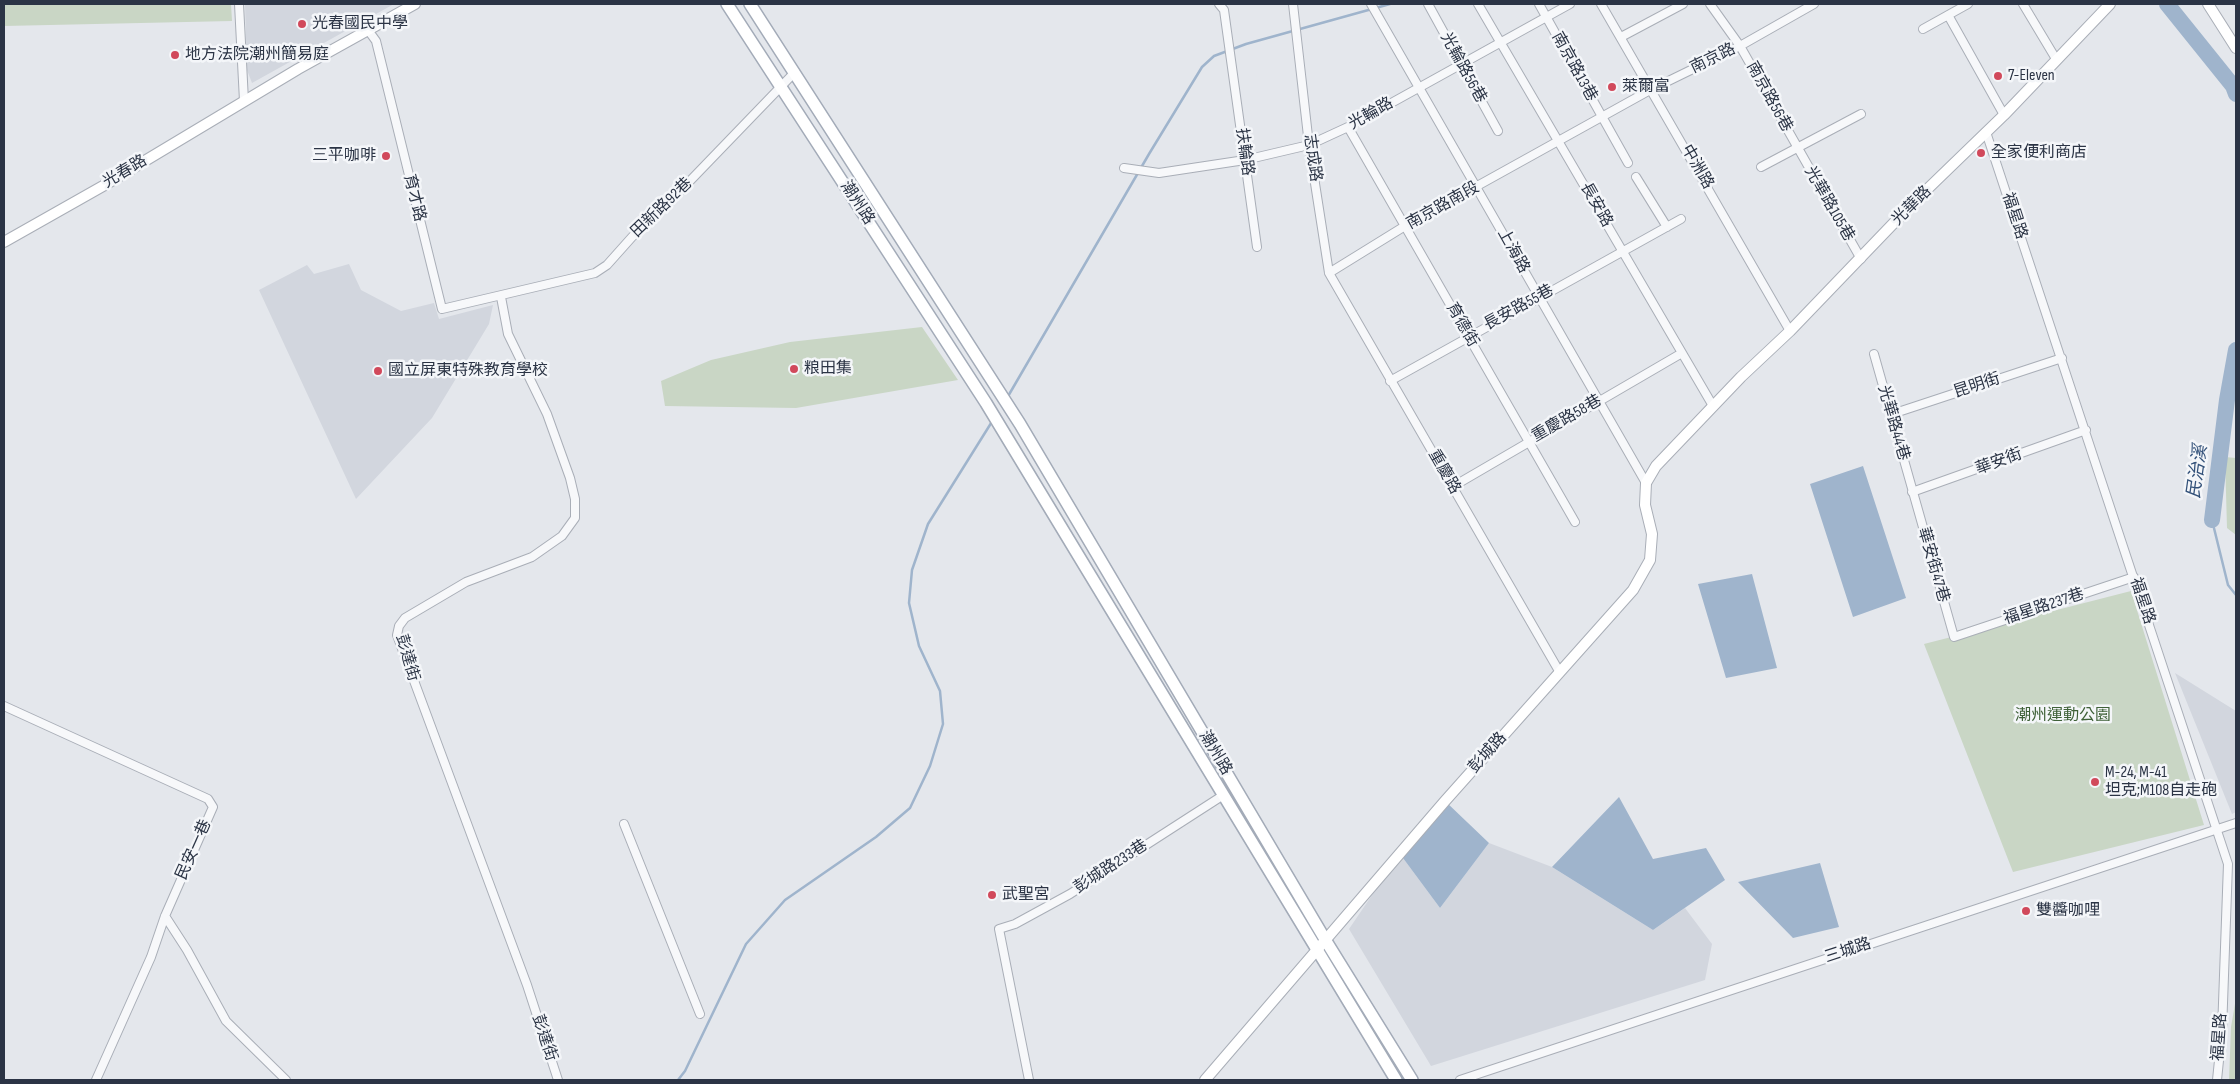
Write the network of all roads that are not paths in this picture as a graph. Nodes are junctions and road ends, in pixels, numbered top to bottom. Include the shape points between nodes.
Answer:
1 (239, 4) edge
2 (415, 4) edge
3 (727, 4) edge
4 (750, 4) edge
5 (1219, 4) edge
6 (1293, 4) edge
7 (1372, 4) edge
8 (1428, 4) edge
9 (1478, 4) edge
10 (1539, 4) edge
11 (1570, 4) edge
12 (1601, 4) edge
13 (1683, 4) edge
14 (1710, 4) edge
15 (1814, 4) edge
16 (1968, 4) edge
17 (2023, 4) edge
18 (2110, 4) edge
19 (2208, 4) edge
20 (1801, 7) edge
21 (1948, 15) junction
22 (1546, 17) junction
23 (1922, 29) dead end
24 (368, 30) junction
25 (1621, 37) junction
26 (1501, 43) junction
27 (1740, 46) junction
28 (2236, 48) edge
29 (2056, 59) junction
30 (1460, 64) junction
31 (795, 72) junction
32 (782, 87) junction
33 (1420, 87) junction
34 (1652, 89) junction
35 (244, 100) junction
36 (1861, 114) dead end
37 (2004, 115) junction
38 (1602, 116) junction
39 (1348, 127) junction
40 (1498, 131) dead end
41 (1986, 132) junction
42 (1559, 142) junction
43 (1310, 145) junction
44 (1798, 149) junction
45 (1245, 160) junction
46 (1628, 163) dead end
47 (1761, 167) dead end
48 (1124, 168) dead end
49 (1636, 177) dead end
50 (1477, 187) junction
51 (1680, 219) dead end
52 (1405, 226) junction
53 (1667, 227) junction
54 (4, 242) edge
55 (1258, 247) dead end
56 (1622, 251) junction
57 (1861, 259) junction
58 (1329, 273) junction
59 (500, 297) junction
60 (1539, 297) junction
61 (1790, 331) junction
62 (1468, 336) junction
63 (1682, 353) junction
64 (1874, 354) dead end
65 (2062, 358) junction
66 (1390, 381) junction
67 (1599, 401) junction
68 (1713, 406) junction
69 (1892, 414) junction
70 (2086, 430) junction
71 (1528, 441) junction
72 (1646, 483) junction
73 (1452, 486) junction
74 (1912, 492) junction
75 (1575, 522) dead end
76 (2134, 577) junction
77 (1954, 637) joint
78 (1559, 672) junction
79 (4, 706) edge
80 (1222, 796) junction
81 (2236, 823) edge
82 (624, 824) dead end
83 (2217, 830) junction
84 (165, 916) junction
85 (1326, 940) junction
86 (1317, 951) junction
87 (700, 1014) dead end
88 (96, 1080) edge
89 (286, 1080) edge
90 (558, 1080) edge
91 (1029, 1080) edge
92 (1205, 1080) edge
93 (1396, 1080) edge
94 (1412, 1080) edge
95 (1460, 1080) edge
96 (2217, 1080) edge

1 - 35 street
2 - 24 street, 光春路
3 - 32 main road, 潮州路
4 - 31 main road, 潮州路
5 - 45 street, 扶輪路 via 1224,10
6 - 43 street, 志成路
7 - 33 street, 上海路
8 - 30 street, 光輪路56巷
9 - 26 street, 長安路
10 - 22 street, 南京路13巷
11 - 22 street, 光輪路
12 - 25 street, 中洲路
13 - 25 street
14 - 27 street, 南京路56巷
15 - 20 street, 南京路
16 - 21 street
17 - 29 street
18 - 29 street, 光華路
19 - 28 street
20 - 27 street, 南京路
21 - 23 street
21 - 37 street
22 - 26 street, 光輪路
22 - 38 street, 南京路13巷
24 - 35 street, 光春路
24 - 59 street, 育才路 via 376,41 442,309
25 - 34 street, 中洲路
26 - 30 street, 光輪路
26 - 42 street, 長安路
27 - 34 street, 南京路
27 - 44 street, 南京路56巷
29 - 37 street, 光華路
30 - 33 street, 光輪路
30 - 40 street, 光輪路56巷
31 - 32 street, 田新路92巷
31 - 85 main road, 潮州路 via 1020,424
32 - 59 street, 田新路92巷 via 607,265 596,273
32 - 80 main road, 潮州路 via 1010,441
33 - 39 street, 光輪路
33 - 50 street, 上海路
34 - 38 street, 南京路
34 - 61 street, 中洲路
35 - 54 street, 光春路
36 - 44 street
37 - 41 street, 光華路
38 - 42 street, 南京路
38 - 46 street, 南京路13巷
39 - 43 street, 光輪路
39 - 52 street, 育德街
41 - 57 street, 光華路
41 - 65 street, 福星路
42 - 50 street, 南京路南段
42 - 56 street, 長安路
43 - 45 street, 光輪路
43 - 58 street, 志成路
44 - 47 street
44 - 57 street, 光華路105巷
45 - 48 street, 光輪路 via 1154,173
45 - 55 street, 扶輪路
49 - 53 street
50 - 52 street, 南京路南段
50 - 60 street, 上海路
51 - 53 street, 長安路55巷
52 - 58 street, 南京路南段
52 - 62 street, 育德街
53 - 56 street, 長安路55巷
56 - 60 street, 長安路55巷
56 - 63 street, 長安路
57 - 61 street, 光華路
58 - 66 street, 重慶路
59 - 90 street, 彭達街 via 508,334 548,414 570,478 575,518 562,536 532,557 466,582 405,618 397,636 527,984
60 - 62 street, 長安路55巷
60 - 67 street, 上海路
61 - 68 street, 光華路
62 - 66 street, 長安路55巷
62 - 71 street, 育德街
63 - 67 street, 重慶路58巷
63 - 68 street, 長安路
64 - 69 street, 光華路44巷
65 - 69 street, 昆明街
65 - 70 street, 福星路
66 - 73 street, 重慶路
67 - 71 street, 重慶路58巷
67 - 72 street, 上海路
68 - 72 street via 1656,466
69 - 74 street, 光華路44巷
70 - 74 street, 華安街
70 - 76 street, 福星路
71 - 73 street, 重慶路58巷
71 - 75 street, 育德街
72 - 78 street, 彭城路 via 1645,505 1652,534 1650,560 1633,590
73 - 78 street, 重慶路
74 - 77 street, 華安街47巷
76 - 77 street, 福星路237巷
76 - 83 street, 福星路
78 - 85 street, 彭城路
79 - 84 street, 民安一巷 via 210,801 213,807
80 - 86 main road, 潮州路
80 - 91 street, 彭城路233巷 via 1070,894 1015,924 999,929
81 - 83 street, 三城路
82 - 87 street
83 - 95 street, 三城路
83 - 96 street, 福星路 via 2228,864
84 - 88 street, 民安一巷 via 151,957
84 - 89 street via 226,1021
85 - 86 street, 彭城路
85 - 94 main road, 潮州路
86 - 92 street, 彭城路
86 - 93 main road, 潮州路

